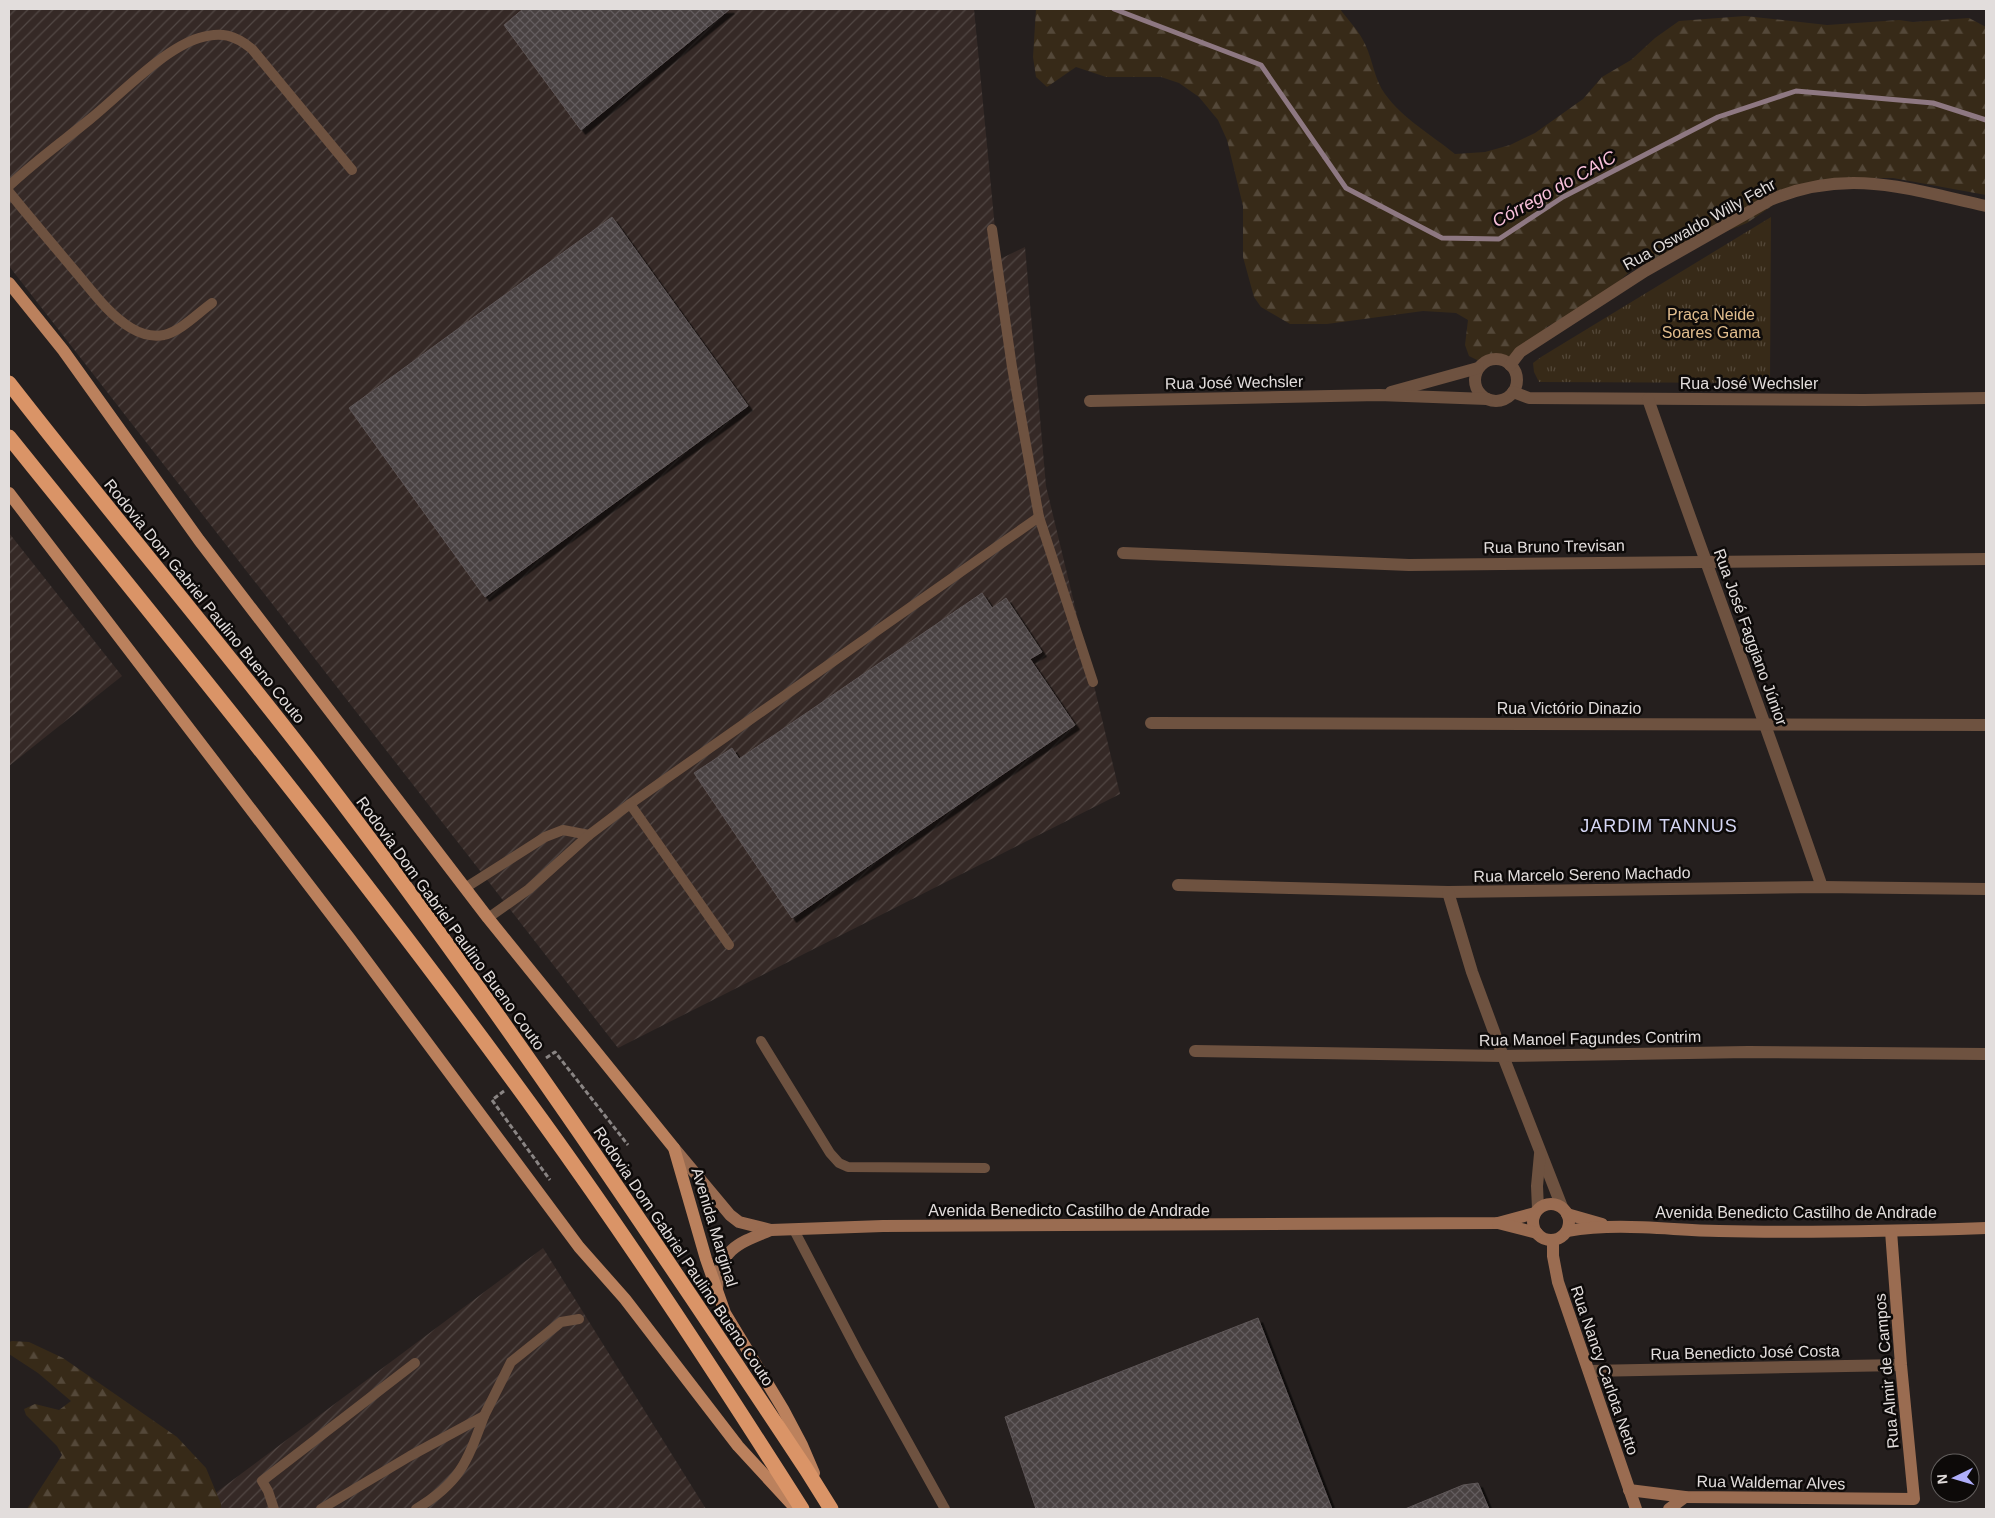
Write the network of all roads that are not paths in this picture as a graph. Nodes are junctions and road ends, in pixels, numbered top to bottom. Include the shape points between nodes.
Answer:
1 (352, 170) dead end
2 (9, 186) edge
3 (9, 192) edge
4 (1986, 206) edge
5 (992, 229) dead end
6 (9, 283) edge
7 (212, 303) dead end
8 (1510, 365) junction
9 (1478, 368) junction
10 (9, 383) edge
11 (1513, 392) junction
12 (1379, 396) junction
13 (1648, 398) junction
14 (1986, 398) edge
15 (1487, 399) junction
16 (1090, 401) dead end
17 (9, 436) edge
18 (9, 493) edge
19 (1039, 517) junction
20 (1122, 553) dead end
21 (1986, 559) edge
22 (1704, 560) junction
23 (1093, 682) dead end
24 (1151, 723) dead end
25 (1766, 725) junction
26 (1986, 725) edge
27 (630, 804) junction
28 (589, 834) junction
29 (1178, 885) dead end
30 (1822, 887) junction
31 (465, 888) junction
32 (1986, 888) edge
33 (1448, 892) junction
34 (488, 918) junction
35 (730, 945) dead end
36 (761, 1041) dead end
37 (1195, 1051) dead end
38 (1986, 1054) edge
39 (1503, 1056) junction
40 (674, 1148) junction
41 (1540, 1151) junction
42 (985, 1168) dead end
43 (1565, 1210) junction
44 (1536, 1211) junction
45 (1498, 1224) junction
46 (1606, 1225) junction
47 (1986, 1228) edge
48 (771, 1230) junction
49 (794, 1230) junction
50 (1567, 1231) junction
51 (1891, 1231) junction
52 (1537, 1234) junction
53 (1553, 1240) junction
54 (717, 1288) junction
55 (579, 1319) dead end
56 (415, 1363) dead end
57 (1901, 1365) junction
58 (1589, 1371) junction
59 (484, 1416) junction
60 (1628, 1490) junction
61 (1685, 1497) junction
62 (1915, 1504) edge
63 (828, 1505) edge
64 (274, 1509) edge
65 (321, 1509) edge
66 (416, 1509) edge
67 (796, 1509) edge
68 (802, 1509) edge
69 (945, 1509) edge
70 (1636, 1509) edge
71 (1669, 1509) edge

1 - 2 lane via 252,49 239,38 215,34 183,44 168,54
3 - 7 lane via 102,303 132,329 154,336 166,334
4 - 8 street, Rua Oswaldo Willy Fehr via 1883,184 1830,183 1791,191 1645,271 1520,352
5 - 19 lane
6 - 31 main road via 63,350 200,540
8 - 9 street via 1490,360
8 - 11 street via 1517,378
9 - 12 street, Rua José Wechsler
9 - 15 street via 1477,389
10 - 63 highway, Rodovia Dom Gabriel Paulino Bueno Couto via 317,769 459,962 638,1216
11 - 13 street, Rua José Wechsler via 1529,398
11 - 15 street via 1501,400
12 - 15 street, Rua José Wechsler
12 - 16 street, Rua José Wechsler
13 - 14 street, Rua José Wechsler
13 - 22 street, Rua José Faggiano Júnior
17 - 68 highway via 289,785 522,1092 697,1345
18 - 67 main road via 579,1247 625,1299 738,1446
19 - 23 lane
19 - 27 lane
20 - 22 street, Rua Bruno Trevisan via 1408,565
21 - 22 street, Rua Bruno Trevisan
22 - 25 street, Rua José Faggiano Júnior
24 - 25 street, Rua Victório Dinazio
25 - 26 street, Rua Victório Dinazio
25 - 30 street, Rua José Faggiano Júnior
27 - 28 lane
27 - 35 lane
28 - 31 lane via 563,830 545,837
28 - 34 lane via 530,889
29 - 33 street, Rua Marcelo Sereno Machado
30 - 32 street, Rua Marcelo Sereno Machado
30 - 33 street, Rua Marcelo Sereno Machado
31 - 34 main road
33 - 39 street via 1472,972
34 - 40 main road
36 - 42 lane via 839,1163 848,1167
37 - 39 street, Rua Manoel Fagundes Contrim
38 - 39 street, Rua Manoel Fagundes Contrim via 1748,1052
39 - 41 street
40 - 48 main road, Avenida Benedicto Castilho de Andrade via 730,1215 739,1222
40 - 54 main road, Avenida Marginal
41 - 43 street
41 - 44 street
43 - 44 main road via 1554,1204 1545,1204
43 - 46 main road, Avenida Benedicto Castilho de Andrade
43 - 50 main road via 1569,1222
44 - 45 main road, Avenida Benedicto Castilho de Andrade
44 - 52 main road via 1533,1226
45 - 49 main road, Avenida Benedicto Castilho de Andrade via 883,1226
45 - 52 main road, Avenida Benedicto Castilho de Andrade
46 - 50 main road, Avenida Benedicto Castilho de Andrade
46 - 51 main road, Avenida Benedicto Castilho de Andrade via 1718,1231
47 - 51 main road, Avenida Benedicto Castilho de Andrade
48 - 49 main road, Avenida Benedicto Castilho de Andrade
48 - 54 main road via 730,1250 721,1263
49 - 69 lane
50 - 53 main road
51 - 57 main road, Rua Almir de Campos
52 - 53 main road
53 - 58 main road, Rua Nancy Carlota Netto via 1558,1282
54 - 63 main road, Avenida Marginal via 738,1336 802,1445
55 - 59 lane via 561,1322 510,1362
56 - 64 lane via 262,1481
57 - 58 street, Rua Benedicto José Costa
57 - 62 main road, Rua Almir de Campos
58 - 60 main road, Rua Nancy Carlota Netto
59 - 65 lane
59 - 66 lane via 470,1453 455,1478 437,1496
60 - 61 main road, Rua Waldemar Alves
60 - 70 main road, Rua Nancy Carlota Netto
61 - 62 main road, Rua Waldemar Alves
61 - 71 main road

